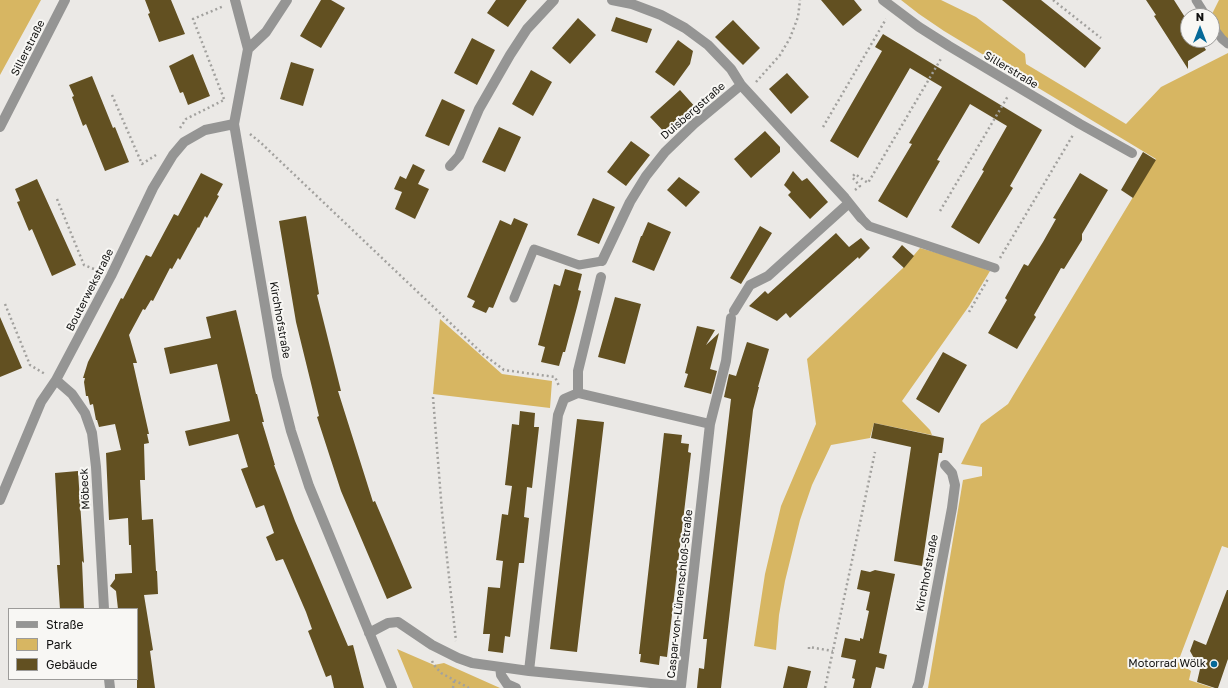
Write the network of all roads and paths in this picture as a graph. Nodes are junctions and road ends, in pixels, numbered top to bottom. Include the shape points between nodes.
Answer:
1 (65, 0) edge
2 (235, 0) edge
3 (287, 0) edge
4 (554, 0) edge
5 (612, 0) edge
6 (800, 0) edge
7 (883, 0) edge
8 (1053, 0) edge
9 (878, 32) dead end
10 (1220, 36) edge
11 (1101, 38) dead end
12 (1228, 44) edge
13 (949, 46) junction
14 (248, 49) junction
15 (1014, 85) junction
16 (745, 89) junction
17 (112, 95) dead end
18 (238, 101) junction
19 (234, 124) junction
20 (1080, 124) junction
21 (0, 127) edge
22 (823, 127) dead end
23 (257, 139) dead end
24 (159, 153) dead end
25 (1132, 153) dead end
26 (450, 166) dead end
27 (858, 187) dead end
28 (58, 198) dead end
29 (849, 203) junction
30 (940, 211) dead end
31 (861, 218) joint
32 (1003, 254) dead end
33 (602, 261) joint
34 (995, 268) dead end
35 (111, 276) junction
36 (601, 277) dead end
37 (985, 283) dead end
38 (514, 298) dead end
39 (5, 304) dead end
40 (968, 312) dead end
41 (56, 380) junction
42 (578, 393) junction
43 (433, 397) dead end
44 (564, 399) junction
45 (710, 424) junction
46 (875, 452) dead end
47 (945, 465) dead end
48 (0, 500) edge
49 (104, 608) edge
50 (370, 633) junction
51 (432, 645) junction
52 (809, 650) dead end
53 (833, 651) junction
54 (458, 658) junction
55 (500, 667) junction
56 (529, 671) junction
57 (454, 681) junction
58 (392, 688) edge
59 (452, 688) edge
60 (469, 688) edge
61 (516, 688) edge
62 (825, 688) edge
63 (916, 688) edge

1 - 21 street, Sillerstraße
2 - 14 street, Kirchhofstraße
2 - 18 path via 193,19 224,100
3 - 14 street via 266,32
4 - 26 street via 527,29 510,54 479,109 459,156
5 - 16 street, Duisbergstraße via 632,4 661,15 685,28 708,45 731,69
6 - 16 path via 798,17 790,38 780,54
7 - 13 street, Sillerstraße
8 - 11 path
9 - 22 path
10 - 12 lane
13 - 15 street, Sillerstraße
13 - 27 path via 868,183 855,174 852,178 860,186
14 - 18 street, Kirchhofstraße
15 - 20 street, Sillerstraße
15 - 30 path
16 - 29 street, Duisbergstraße
16 - 33 street, Duisbergstraße via 694,124 655,164 630,202
17 - 24 path via 142,164
18 - 19 street, Kirchhofstraße
19 - 35 street, Bouterwekstraße via 205,130 184,142 173,155
19 - 50 street, Kirchhofstraße via 277,376 291,431 309,486
20 - 25 street, Sillerstraße
20 - 32 path
23 - 44 path via 484,355 504,370 555,376
28 - 35 path via 84,266
29 - 31 street, Duisbergstraße
29 - 45 street, Caspar-von-Lünenschloß-Straße via 768,276 750,285 732,315 726,361
31 - 34 lane via 869,226
33 - 38 lane via 579,265 534,249
35 - 41 street, Bouterwekstraße
36 - 42 street via 578,371
37 - 40 path
39 - 41 path via 30,365
41 - 48 street, Bouterwekstraße via 41,402
41 - 49 street, Möbeck via 72,394 85,413 92,433
42 - 44 street
42 - 45 street
43 - 54 path via 442,512
44 - 56 street via 558,415
45 - 56 street, Caspar-von-Lünenschloß-Straße via 681,686
46 - 53 path
47 - 63 street, Kirchhofstraße via 952,473 955,485 919,683
50 - 51 street via 388,623 398,622
50 - 58 street, Kirchhofstraße
51 - 54 street
51 - 57 path via 431,659 434,665
52 - 53 path via 809,647
53 - 62 path
54 - 55 street
55 - 56 street, Caspar-von-Lünenschloß-Straße
55 - 61 street via 501,675 507,684
57 - 59 path
57 - 60 path

